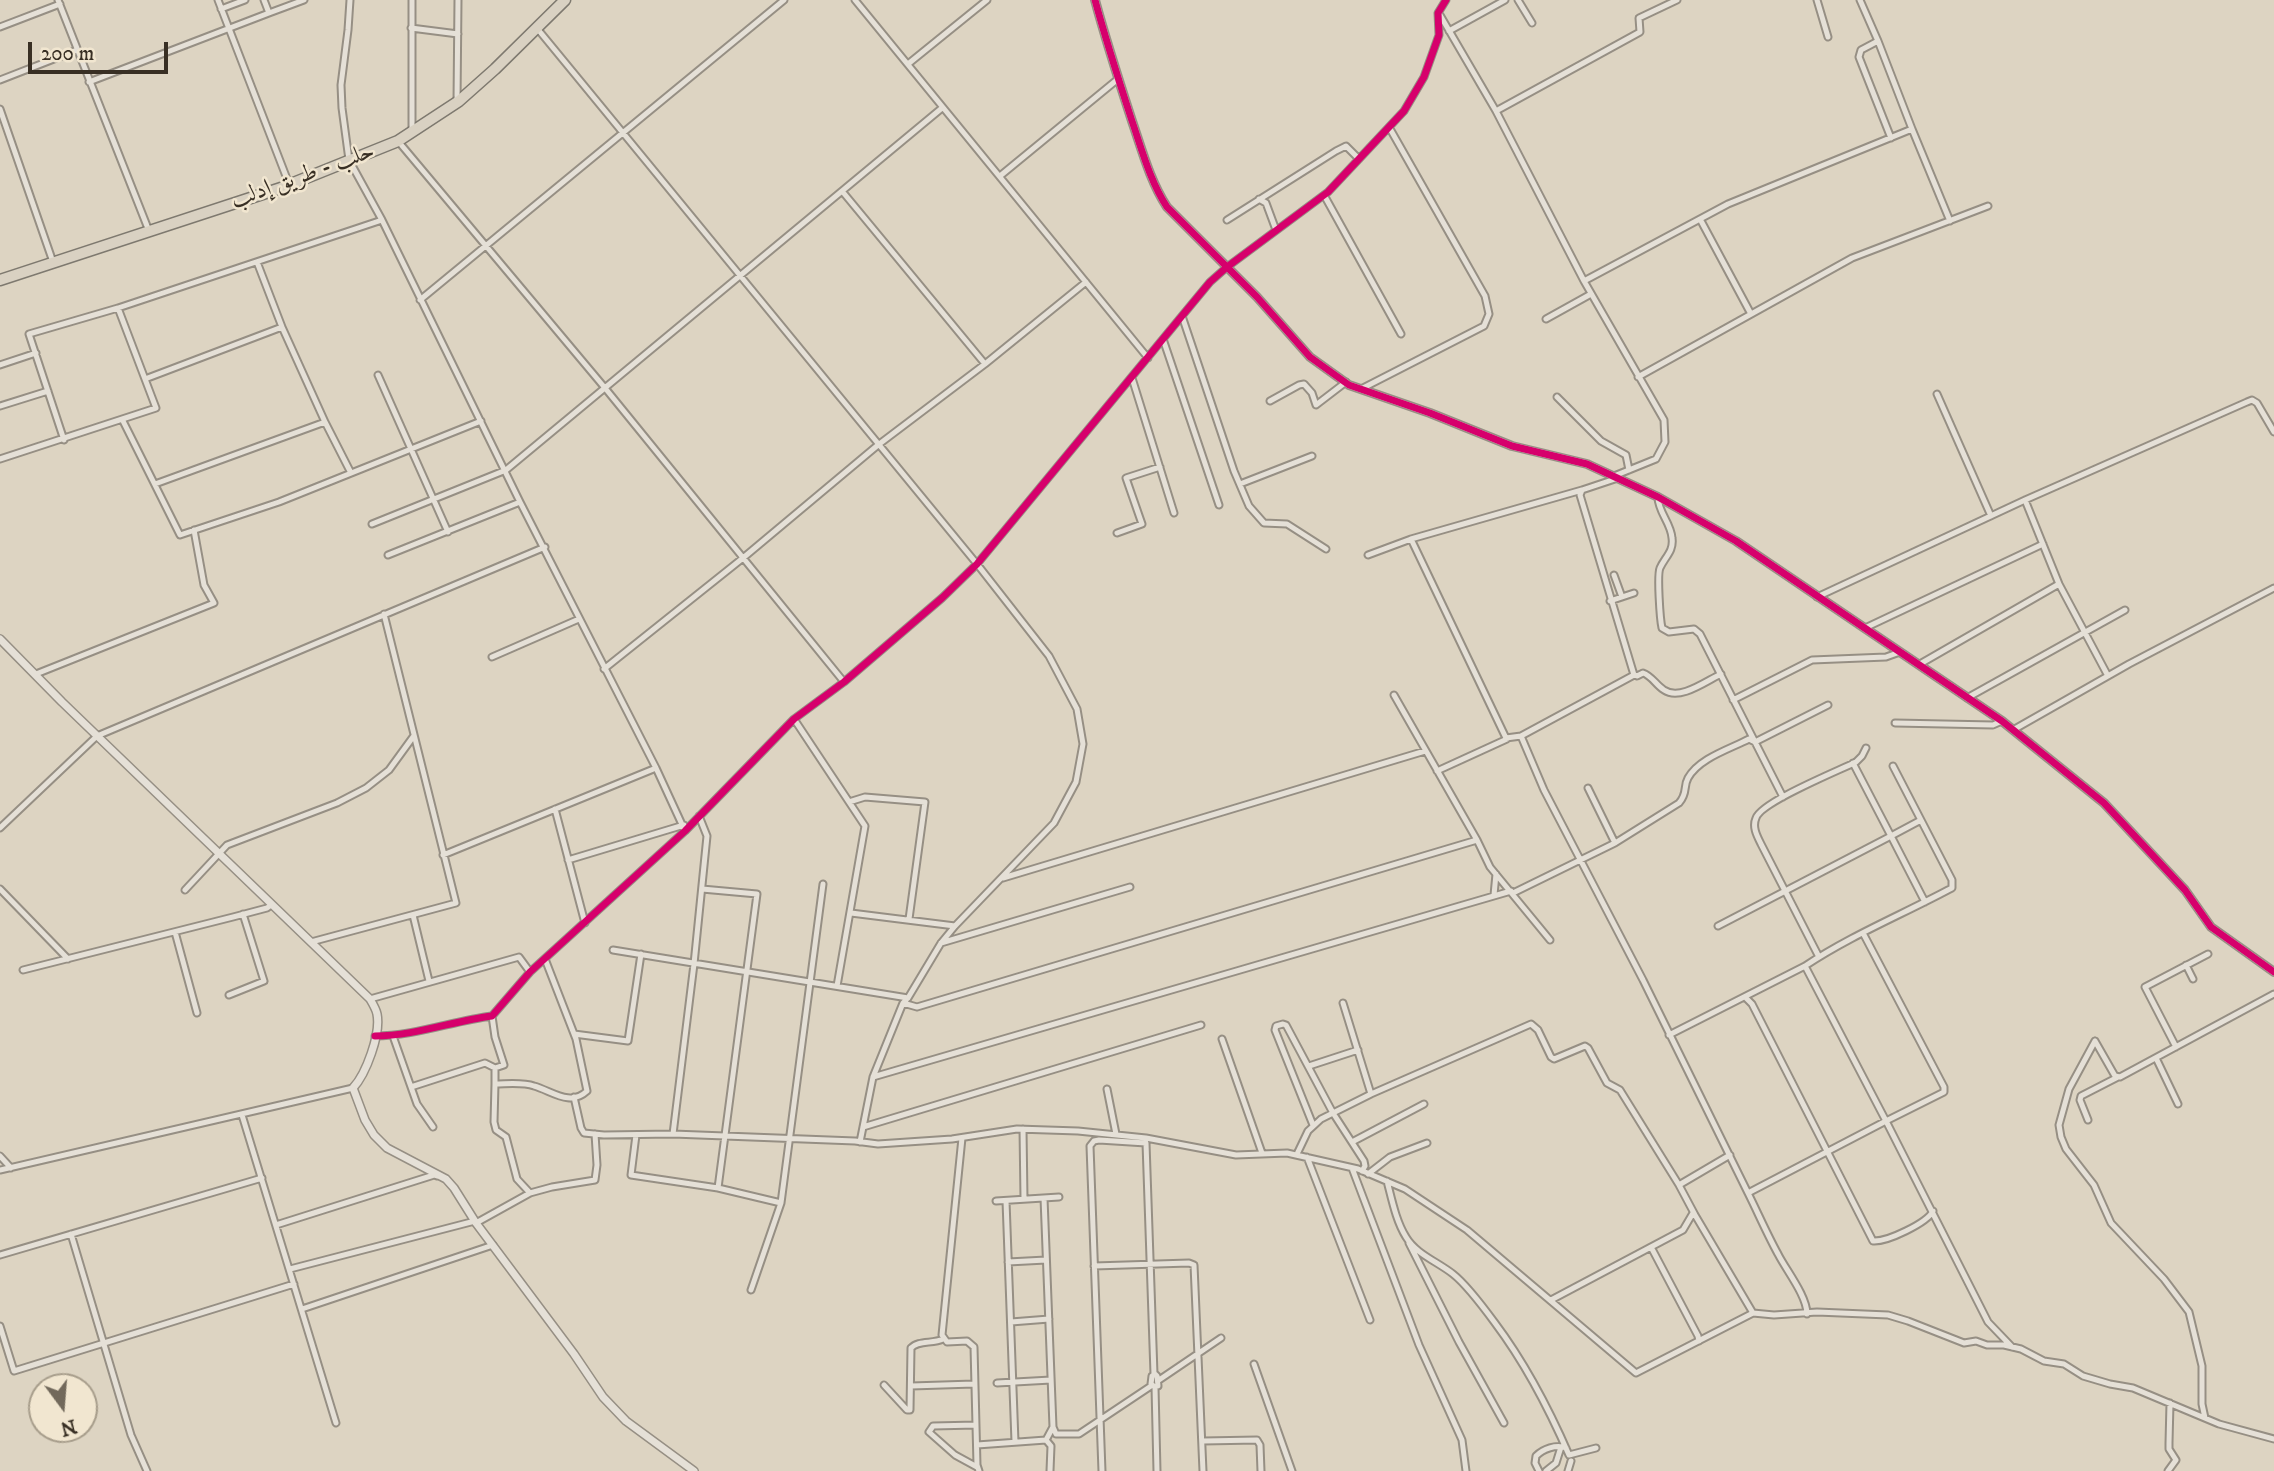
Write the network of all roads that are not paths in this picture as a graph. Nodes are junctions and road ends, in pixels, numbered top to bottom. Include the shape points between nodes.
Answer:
1 (218, 0) edge
2 (245, 0) edge
3 (264, 0) edge
4 (304, 0) edge
5 (349, 0) edge
6 (412, 0) edge
7 (458, 0) edge
8 (565, 0) edge
9 (784, 0) edge
10 (855, 0) edge
11 (987, 0) edge
12 (1105, 0) edge
13 (1446, 0) edge
14 (1505, 0) edge
15 (1518, 0) edge
16 (1677, 0) edge
17 (1817, 0) edge
18 (1860, 0) edge
19 (59, 2) edge
20 (1096, 3) edge
21 (221, 9) junction
22 (269, 13) junction
23 (1438, 13) junction
24 (1532, 23) dead end
25 (0, 27) edge
26 (411, 27) junction
27 (536, 27) junction
28 (228, 29) junction
29 (1449, 31) junction
30 (458, 34) junction
31 (1828, 37) dead end
32 (1878, 41) junction
33 (77, 50) junction
34 (908, 64) junction
35 (1118, 79) junction
36 (0, 80) edge
37 (89, 82) junction
38 (457, 102) junction
39 (942, 108) junction
40 (0, 109) edge
41 (1496, 111) junction
42 (1389, 127) junction
43 (1912, 129) junction
44 (412, 132) junction
45 (623, 134) junction
46 (1891, 138) junction
47 (398, 141) junction
48 (1359, 159) junction
49 (349, 160) junction
50 (1000, 176) junction
51 (289, 184) junction
52 (842, 191) junction
53 (1324, 195) junction
54 (1259, 199) junction
55 (1988, 206) dead end
56 (1700, 219) junction
57 (382, 220) junction
58 (1227, 220) dead end
59 (1950, 220) junction
60 (1276, 230) junction
61 (149, 231) junction
62 (486, 246) junction
63 (53, 262) junction
64 (257, 262) junction
65 (1227, 267) junction
66 (741, 275) junction
67 (0, 280) edge
68 (1584, 281) junction
69 (1086, 282) junction
70 (1591, 294) junction
71 (420, 300) junction
72 (118, 308) junction
73 (1751, 314) junction
74 (1182, 316) junction
75 (1546, 319) dead end
76 (282, 327) junction
77 (1401, 334) dead end
78 (1163, 339) junction
79 (36, 353) junction
80 (1148, 358) junction
81 (985, 364) junction
82 (0, 365) edge
83 (378, 375) dead end
84 (1132, 377) junction
85 (1638, 377) junction
86 (145, 379) junction
87 (1346, 382) junction
88 (605, 388) junction
89 (1361, 389) junction
90 (48, 391) junction
91 (1937, 394) dead end
92 (1557, 397) dead end
93 (1270, 401) dead end
94 (0, 406) edge
95 (122, 419) junction
96 (481, 421) junction
97 (326, 422) junction
98 (2274, 432) edge
99 (64, 440) junction
100 (878, 445) junction
101 (411, 449) junction
102 (1312, 456) dead end
103 (0, 460) edge
104 (1160, 467) junction
105 (506, 470) junction
106 (1629, 470) junction
107 (351, 473) junction
108 (1616, 477) junction
109 (155, 484) junction
110 (1240, 484) junction
111 (1582, 490) junction
112 (1658, 497) junction
113 (432, 499) junction
114 (2025, 500) junction
115 (520, 502) junction
116 (1219, 505) dead end
117 (1174, 513) dead end
118 (1991, 516) junction
119 (372, 524) dead end
120 (194, 530) junction
121 (448, 532) junction
122 (1116, 533) dead end
123 (1411, 539) junction
124 (2043, 544) junction
125 (545, 547) junction
126 (1326, 549) dead end
127 (388, 555) dead end
128 (1368, 555) dead end
129 (743, 558) junction
130 (977, 564) junction
131 (1614, 575) dead end
132 (2059, 584) junction
133 (2274, 589) edge
134 (1634, 593) dead end
135 (1622, 597) junction
136 (1817, 597) junction
137 (1610, 601) junction
138 (2125, 610) dead end
139 (384, 614) junction
140 (579, 619) junction
141 (1864, 629) junction
142 (2085, 633) junction
143 (0, 639) edge
144 (1900, 652) junction
145 (492, 657) dead end
146 (1920, 664) junction
147 (604, 669) junction
148 (36, 674) junction
149 (1720, 674) junction
150 (1634, 676) junction
151 (2108, 676) junction
152 (844, 682) junction
153 (1394, 695) dead end
154 (1967, 698) junction
155 (1733, 700) junction
156 (1828, 705) dead end
157 (794, 719) junction
158 (2002, 721) junction
159 (1895, 723) dead end
160 (2014, 730) junction
161 (97, 736) junction
162 (1521, 736) junction
163 (413, 737) junction
164 (1510, 738) junction
165 (1755, 741) junction
166 (1866, 748) dead end
167 (1425, 751) junction
168 (1853, 763) junction
169 (1893, 766) dead end
170 (656, 768) junction
171 (1437, 771) junction
172 (1588, 788) dead end
173 (1783, 797) junction
174 (849, 802) junction
175 (555, 809) junction
176 (699, 817) junction
177 (1921, 820) junction
178 (0, 828) edge
179 (684, 828) junction
180 (1891, 836) junction
181 (1477, 840) junction
182 (1615, 843) junction
183 (219, 853) junction
184 (443, 855) junction
185 (568, 860) junction
186 (1582, 861) junction
187 (1496, 874) junction
188 (1000, 879) junction
189 (823, 884) dead end
190 (1130, 887) dead end
191 (0, 889) edge
192 (702, 889) junction
193 (185, 890) dead end
194 (1784, 891) junction
195 (1512, 892) junction
196 (1494, 895) junction
197 (1925, 902) junction
198 (271, 905) junction
199 (851, 913) junction
200 (243, 915) junction
201 (413, 915) junction
202 (909, 919) junction
203 (585, 923) junction
204 (955, 926) junction
205 (1718, 926) dead end
206 (175, 932) junction
207 (1863, 933) junction
208 (1550, 940) dead end
209 (310, 942) junction
210 (941, 943) junction
211 (613, 950) dead end
212 (640, 954) junction
213 (2208, 954) dead end
214 (1819, 957) junction
215 (68, 959) junction
216 (545, 959) junction
217 (694, 964) junction
218 (2186, 965) junction
219 (1805, 966) junction
220 (23, 970) dead end
221 (530, 972) junction
222 (748, 972) junction
223 (2274, 972) edge
224 (2193, 979) dead end
225 (429, 981) junction
226 (810, 981) junction
227 (838, 986) junction
228 (2274, 994) edge
229 (229, 995) dead end
230 (1745, 997) junction
231 (370, 999) junction
232 (906, 1001) junction
233 (1343, 1003) dead end
234 (197, 1013) dead end
235 (492, 1016) junction
236 (1201, 1025) dead end
237 (574, 1034) junction
238 (1670, 1035) junction
239 (375, 1036) junction
240 (393, 1036) junction
241 (1223, 1039) dead end
242 (2176, 1047) junction
243 (1358, 1049) junction
244 (2156, 1058) junction
245 (1309, 1066) junction
246 (495, 1068) junction
247 (873, 1077) junction
248 (2118, 1077) junction
249 (495, 1084) junction
250 (353, 1087) junction
251 (411, 1087) junction
252 (1107, 1089) dead end
253 (1371, 1094) junction
254 (575, 1097) junction
255 (1424, 1104) dead end
256 (2178, 1104) dead end
257 (1333, 1113) junction
258 (242, 1115) junction
259 (2088, 1120) dead end
260 (1886, 1121) junction
261 (1313, 1125) junction
262 (433, 1127) dead end
263 (863, 1127) junction
264 (1023, 1129) junction
265 (594, 1134) junction
266 (673, 1134) junction
267 (1116, 1134) junction
268 (636, 1135) junction
269 (726, 1136) junction
270 (962, 1138) junction
271 (790, 1140) junction
272 (1146, 1141) junction
273 (860, 1142) junction
274 (1352, 1142) junction
275 (1427, 1143) dead end
276 (1826, 1151) junction
277 (1262, 1153) junction
278 (1297, 1154) junction
279 (1730, 1155) junction
280 (0, 1156) edge
281 (1307, 1157) junction
282 (11, 1168) junction
283 (1352, 1168) junction
284 (0, 1170) edge
285 (1365, 1172) junction
286 (262, 1178) junction
287 (446, 1179) junction
288 (1387, 1181) junction
289 (1679, 1185) junction
290 (718, 1188) junction
291 (530, 1193) junction
292 (1748, 1193) junction
293 (1059, 1197) dead end
294 (1044, 1198) junction
295 (1024, 1199) junction
296 (996, 1201) dead end
297 (1006, 1201) junction
298 (781, 1203) junction
299 (1933, 1211) junction
300 (1693, 1213) junction
301 (476, 1222) junction
302 (276, 1225) junction
303 (71, 1234) junction
304 (1406, 1237) junction
305 (493, 1245) junction
306 (1651, 1247) junction
307 (0, 1255) edge
308 (1046, 1260) junction
309 (1008, 1262) junction
310 (1150, 1264) junction
311 (1094, 1266) junction
312 (290, 1269) junction
313 (294, 1284) junction
314 (751, 1290) dead end
315 (1551, 1300) junction
316 (302, 1309) junction
317 (1753, 1312) junction
318 (1807, 1314) junction
319 (1049, 1319) junction
320 (1370, 1320) dead end
321 (1011, 1322) junction
322 (0, 1326) edge
323 (1221, 1338) dead end
324 (943, 1339) junction
325 (1699, 1341) junction
326 (104, 1343) junction
327 (2012, 1347) junction
328 (1198, 1354) junction
329 (1254, 1364) dead end
330 (1154, 1374) junction
331 (1051, 1380) junction
332 (1159, 1380) junction
333 (1013, 1382) junction
334 (996, 1383) dead end
335 (974, 1384) junction
336 (884, 1385) dead end
337 (911, 1386) junction
338 (1153, 1387) junction
339 (2170, 1403) junction
340 (2205, 1418) junction
341 (1100, 1420) junction
342 (336, 1423) dead end
343 (1504, 1423) dead end
344 (976, 1425) junction
345 (1053, 1427) junction
346 (2274, 1438) edge
347 (1046, 1440) junction
348 (1203, 1441) junction
349 (1015, 1442) junction
350 (976, 1445) junction
351 (1564, 1447) junction
352 (1595, 1448) dead end
353 (1571, 1461) dead end
354 (978, 1469) edge
355 (147, 1471) edge
356 (694, 1471) edge
357 (1050, 1471) edge
358 (1102, 1471) edge
359 (1157, 1471) edge
360 (1203, 1471) edge
361 (1261, 1471) edge
362 (1292, 1471) edge
363 (1466, 1471) edge
364 (1539, 1471) edge
365 (1546, 1471) edge
366 (1568, 1471) edge
367 (2168, 1471) edge

1 - 21 street
2 - 21 street
3 - 22 street
4 - 22 street
5 - 49 street via 341,85
6 - 26 street
7 - 30 street
8 - 27 highway, حلب - طريق إدلب
9 - 45 street
10 - 34 street
11 - 34 street
12 - 20 street
13 - 23 street
14 - 29 street
15 - 24 street
16 - 41 street via 1639,18 1640,32
17 - 31 street
18 - 32 street
19 - 25 street
19 - 33 street
20 - 35 street
21 - 28 street
22 - 28 street
23 - 29 street
23 - 42 street via 1439,35 1424,77
26 - 30 street
26 - 44 street
27 - 38 highway, حلب - طريق إدلب
27 - 45 street
28 - 37 street
28 - 51 street
29 - 41 street
30 - 38 street
32 - 43 street
32 - 46 street via 1861,50 1859,57
33 - 36 street
33 - 37 street
34 - 39 street
35 - 50 street
35 - 65 street via 1159,194
37 - 61 street
38 - 44 highway, حلب - طريق إدلب
39 - 50 street
39 - 52 street
40 - 63 street
41 - 68 street
42 - 48 street
42 - 89 street via 1485,296 1489,314 1484,326
43 - 46 street
43 - 59 street
44 - 47 highway, حلب - طريق إدلب
45 - 62 street
45 - 66 street
46 - 56 street
47 - 49 highway, حلب - طريق إدلب
47 - 62 street
48 - 53 street
48 - 54 street via 1346,146 1336,150
49 - 51 highway, حلب - طريق إدلب
49 - 57 street
50 - 69 street
51 - 61 highway, حلب - طريق إدلب
52 - 66 street
52 - 81 street
53 - 60 street
53 - 77 street
54 - 58 street
54 - 60 street via 1266,203
55 - 59 street
56 - 68 street
56 - 73 street
57 - 64 street
57 - 71 street
59 - 73 street via 1852,258
60 - 65 street
61 - 63 highway, حلب - طريق إدلب
62 - 71 street
62 - 88 street
63 - 67 highway, حلب - طريق إدلب
64 - 72 street
64 - 76 street
65 - 74 street
65 - 87 street via 1310,357
66 - 88 street
66 - 100 street
68 - 70 street
69 - 80 street
69 - 81 street
70 - 75 street
70 - 85 street
71 - 96 street
72 - 79 street via 29,334
72 - 86 street
73 - 85 street
74 - 78 street
74 - 110 street
76 - 86 street
76 - 97 street
78 - 80 street
78 - 116 street
79 - 82 street
79 - 90 street
80 - 84 street
81 - 100 street
83 - 101 street
84 - 104 street
84 - 130 street
85 - 106 street via 1664,420 1665,442 1656,460
86 - 95 street via 156,408
87 - 89 street
87 - 93 street via 1316,405 1304,384
88 - 105 street
88 - 129 street
89 - 108 street via 1512,446 1587,464
90 - 94 street
90 - 99 street
91 - 118 street
92 - 106 street via 1601,441 1626,456
95 - 99 street
95 - 109 street
96 - 101 street
96 - 105 street
97 - 107 street
97 - 109 street
98 - 114 street via 2252,400
99 - 103 street
100 - 129 street
100 - 130 street
101 - 107 street
101 - 113 street
102 - 110 street
104 - 117 street
104 - 122 street via 1126,478 1142,524
105 - 113 street
105 - 115 street
106 - 108 street
107 - 120 street
108 - 111 street
108 - 112 street
109 - 120 street via 180,535
110 - 126 street via 1264,523 1287,524
111 - 123 street
111 - 137 street
112 - 136 street via 1736,541
112 - 149 street via 1673,539 1659,571 1662,628 1699,632
113 - 119 street
113 - 121 street
114 - 118 street
114 - 124 street
115 - 121 street
115 - 125 street
118 - 136 street
120 - 148 street via 204,585 214,603
121 - 127 street
123 - 128 street
123 - 164 street via 1506,738
124 - 132 street
124 - 141 street
125 - 139 street
125 - 140 street
129 - 147 street
129 - 152 street
130 - 152 street
130 - 188 street via 1049,656 1077,709 1083,744 1076,782 1054,823
131 - 135 street
132 - 142 street
132 - 146 street
133 - 151 street
134 - 135 street
135 - 137 street
136 - 141 street
137 - 150 street
138 - 142 street
139 - 161 street
139 - 163 street
140 - 145 street
140 - 147 street
141 - 144 street
142 - 151 street
142 - 154 street
143 - 148 street
144 - 146 street
144 - 155 street via 1886,657 1812,660
146 - 154 street
147 - 170 street
148 - 161 street
149 - 150 street via 1680,694 1665,692 1648,674
149 - 155 street
150 - 162 street
151 - 160 street
152 - 157 street
153 - 167 street
154 - 158 street
155 - 165 street
156 - 165 street
157 - 174 street
157 - 176 street
158 - 159 street via 1993,725
158 - 160 street
160 - 223 street via 2104,803 2185,890 2211,927
161 - 178 street
161 - 183 street
162 - 164 street
162 - 186 street
163 - 183 street via 389,770 366,788 227,845
163 - 184 street
164 - 171 street
165 - 173 street
165 - 182 street via 1749,739 1704,762 1688,778 1679,803
166 - 168 street
167 - 171 street
167 - 188 street
168 - 173 street
168 - 180 street
169 - 177 street
170 - 175 street
170 - 179 street
171 - 181 street
172 - 182 street
173 - 194 street via 1758,814 1754,826
174 - 199 street via 865,826
174 - 202 street via 865,797 925,802
175 - 184 street
175 - 185 street
176 - 179 street
176 - 192 street via 706,836
177 - 180 street
177 - 197 street via 1953,884
179 - 185 street
179 - 203 street
180 - 194 street
180 - 197 street
181 - 187 street
181 - 232 street via 917,1007
182 - 186 street
183 - 193 street
183 - 198 street
184 - 201 street via 456,903
185 - 203 street
186 - 195 street
186 - 238 street
187 - 195 street
187 - 196 street
188 - 204 street
189 - 226 street
190 - 210 street
191 - 215 street
192 - 217 street
192 - 222 street via 757,894
194 - 205 street
194 - 214 street
195 - 196 street
195 - 208 street
196 - 247 street
197 - 207 street
198 - 200 street
198 - 209 street
199 - 202 street
199 - 227 street
200 - 206 street
200 - 229 street via 264,981
201 - 209 street
201 - 225 street
202 - 204 street
203 - 216 street
204 - 210 street
206 - 215 street
206 - 234 street
207 - 214 street
207 - 260 street via 1944,1087 1944,1092
209 - 231 street
210 - 232 street
211 - 212 street
212 - 217 street
212 - 237 street via 628,1041
213 - 218 street
214 - 219 street
215 - 220 street
216 - 221 street
216 - 237 street
217 - 222 street
217 - 266 street
218 - 224 street
218 - 242 street via 2145,987
219 - 230 street
219 - 260 street
221 - 225 street via 519,957
221 - 235 street
222 - 226 street
222 - 269 street
225 - 231 street
226 - 227 street
226 - 271 street
227 - 232 street
228 - 242 street
230 - 238 street
230 - 276 street
231 - 239 street via 377,1012
232 - 247 street
233 - 243 street
235 - 240 street
235 - 246 street via 504,1065
236 - 263 street
237 - 254 street via 587,1091
238 - 279 street
239 - 240 street
239 - 250 street via 362,1077
240 - 251 street
241 - 277 street
242 - 244 street
243 - 245 street
243 - 253 street
244 - 248 street
244 - 256 street
245 - 257 street
245 - 261 street via 1286,1025 1275,1027
246 - 249 street
246 - 251 street via 485,1063
247 - 263 street
248 - 259 street via 2081,1096
248 - 340 street via 2095,1041 2069,1088 2059,1125 2061,1137 2094,1185 2111,1223 2189,1312 2202,1366
249 - 254 street via 533,1085 560,1097
249 - 291 street via 496,1130 506,1137 517,1180
250 - 258 street
250 - 287 street via 365,1120 387,1148
251 - 262 street
252 - 267 street
253 - 257 street
253 - 289 street via 1531,1024 1554,1059 1588,1048 1607,1083 1620,1090
254 - 265 street via 581,1128
255 - 274 street
257 - 261 street
257 - 274 street
258 - 282 street
258 - 286 street
260 - 276 street
260 - 299 street
261 - 278 street
263 - 273 street
264 - 267 street
264 - 270 street
264 - 295 street
265 - 268 street
265 - 291 street via 595,1180
266 - 268 street
266 - 269 street
267 - 272 street
268 - 290 street via 631,1175
269 - 271 street
269 - 290 street
270 - 273 street
270 - 324 street
271 - 273 street
271 - 298 street
272 - 277 street via 1228,1154
272 - 310 street
272 - 311 street via 1098,1140 1091,1144
274 - 285 street via 1365,1163
275 - 285 street
276 - 292 street
276 - 299 street via 1873,1241 1904,1231
277 - 278 street
278 - 281 street
279 - 289 street
279 - 292 street
280 - 282 street
281 - 283 street
281 - 320 street
282 - 284 street
283 - 285 street
283 - 363 street via 1419,1345 1462,1440
285 - 288 street
286 - 302 street
286 - 303 street
287 - 301 street
287 - 302 street via 434,1175
288 - 304 street
288 - 315 street via 1467,1230
289 - 300 street
290 - 298 street
291 - 301 street
292 - 318 street
293 - 294 street
294 - 295 street
294 - 308 street
295 - 297 street
296 - 297 street
297 - 309 street
298 - 314 street
299 - 327 street via 1988,1322
300 - 306 street via 1683,1230
300 - 317 street
301 - 305 street
301 - 312 street
302 - 312 street
303 - 307 street
303 - 326 street
304 - 343 street
304 - 351 street via 1456,1275 1495,1323 1544,1402
305 - 316 street
305 - 356 street via 604,1398 626,1421
306 - 315 street
306 - 325 street
308 - 309 street
308 - 319 street
309 - 321 street
310 - 311 street
310 - 328 street via 1194,1265
310 - 330 street
311 - 341 street
312 - 313 street
313 - 316 street
313 - 326 street
315 - 325 street via 1636,1373
316 - 342 street
317 - 318 street
317 - 325 street
318 - 327 street via 1888,1315 1964,1343
319 - 321 street
319 - 331 street
321 - 333 street
322 - 326 street via 14,1371
323 - 328 street
324 - 335 street via 972,1344
324 - 337 street via 911,1348
326 - 355 street via 131,1435
327 - 339 street via 2064,1364 2083,1376
328 - 332 street
328 - 348 street
329 - 362 street
330 - 332 street
330 - 338 street
331 - 333 street
331 - 345 street
332 - 338 street
333 - 334 street
333 - 349 street
335 - 337 street
335 - 344 street
336 - 337 street via 908,1410
338 - 341 street
338 - 359 street
339 - 340 street
339 - 367 street via 2169,1449 2176,1460
340 - 346 street
341 - 345 street via 1079,1434 1056,1434
341 - 358 street
344 - 350 street
344 - 354 street via 933,1426 929,1432
345 - 347 street
347 - 349 street
347 - 357 street via 1051,1446
348 - 360 street
348 - 361 street via 1257,1440
349 - 350 street
350 - 354 street
351 - 352 street via 1569,1455
351 - 364 street via 1541,1451 1535,1463
351 - 365 street
353 - 366 street

